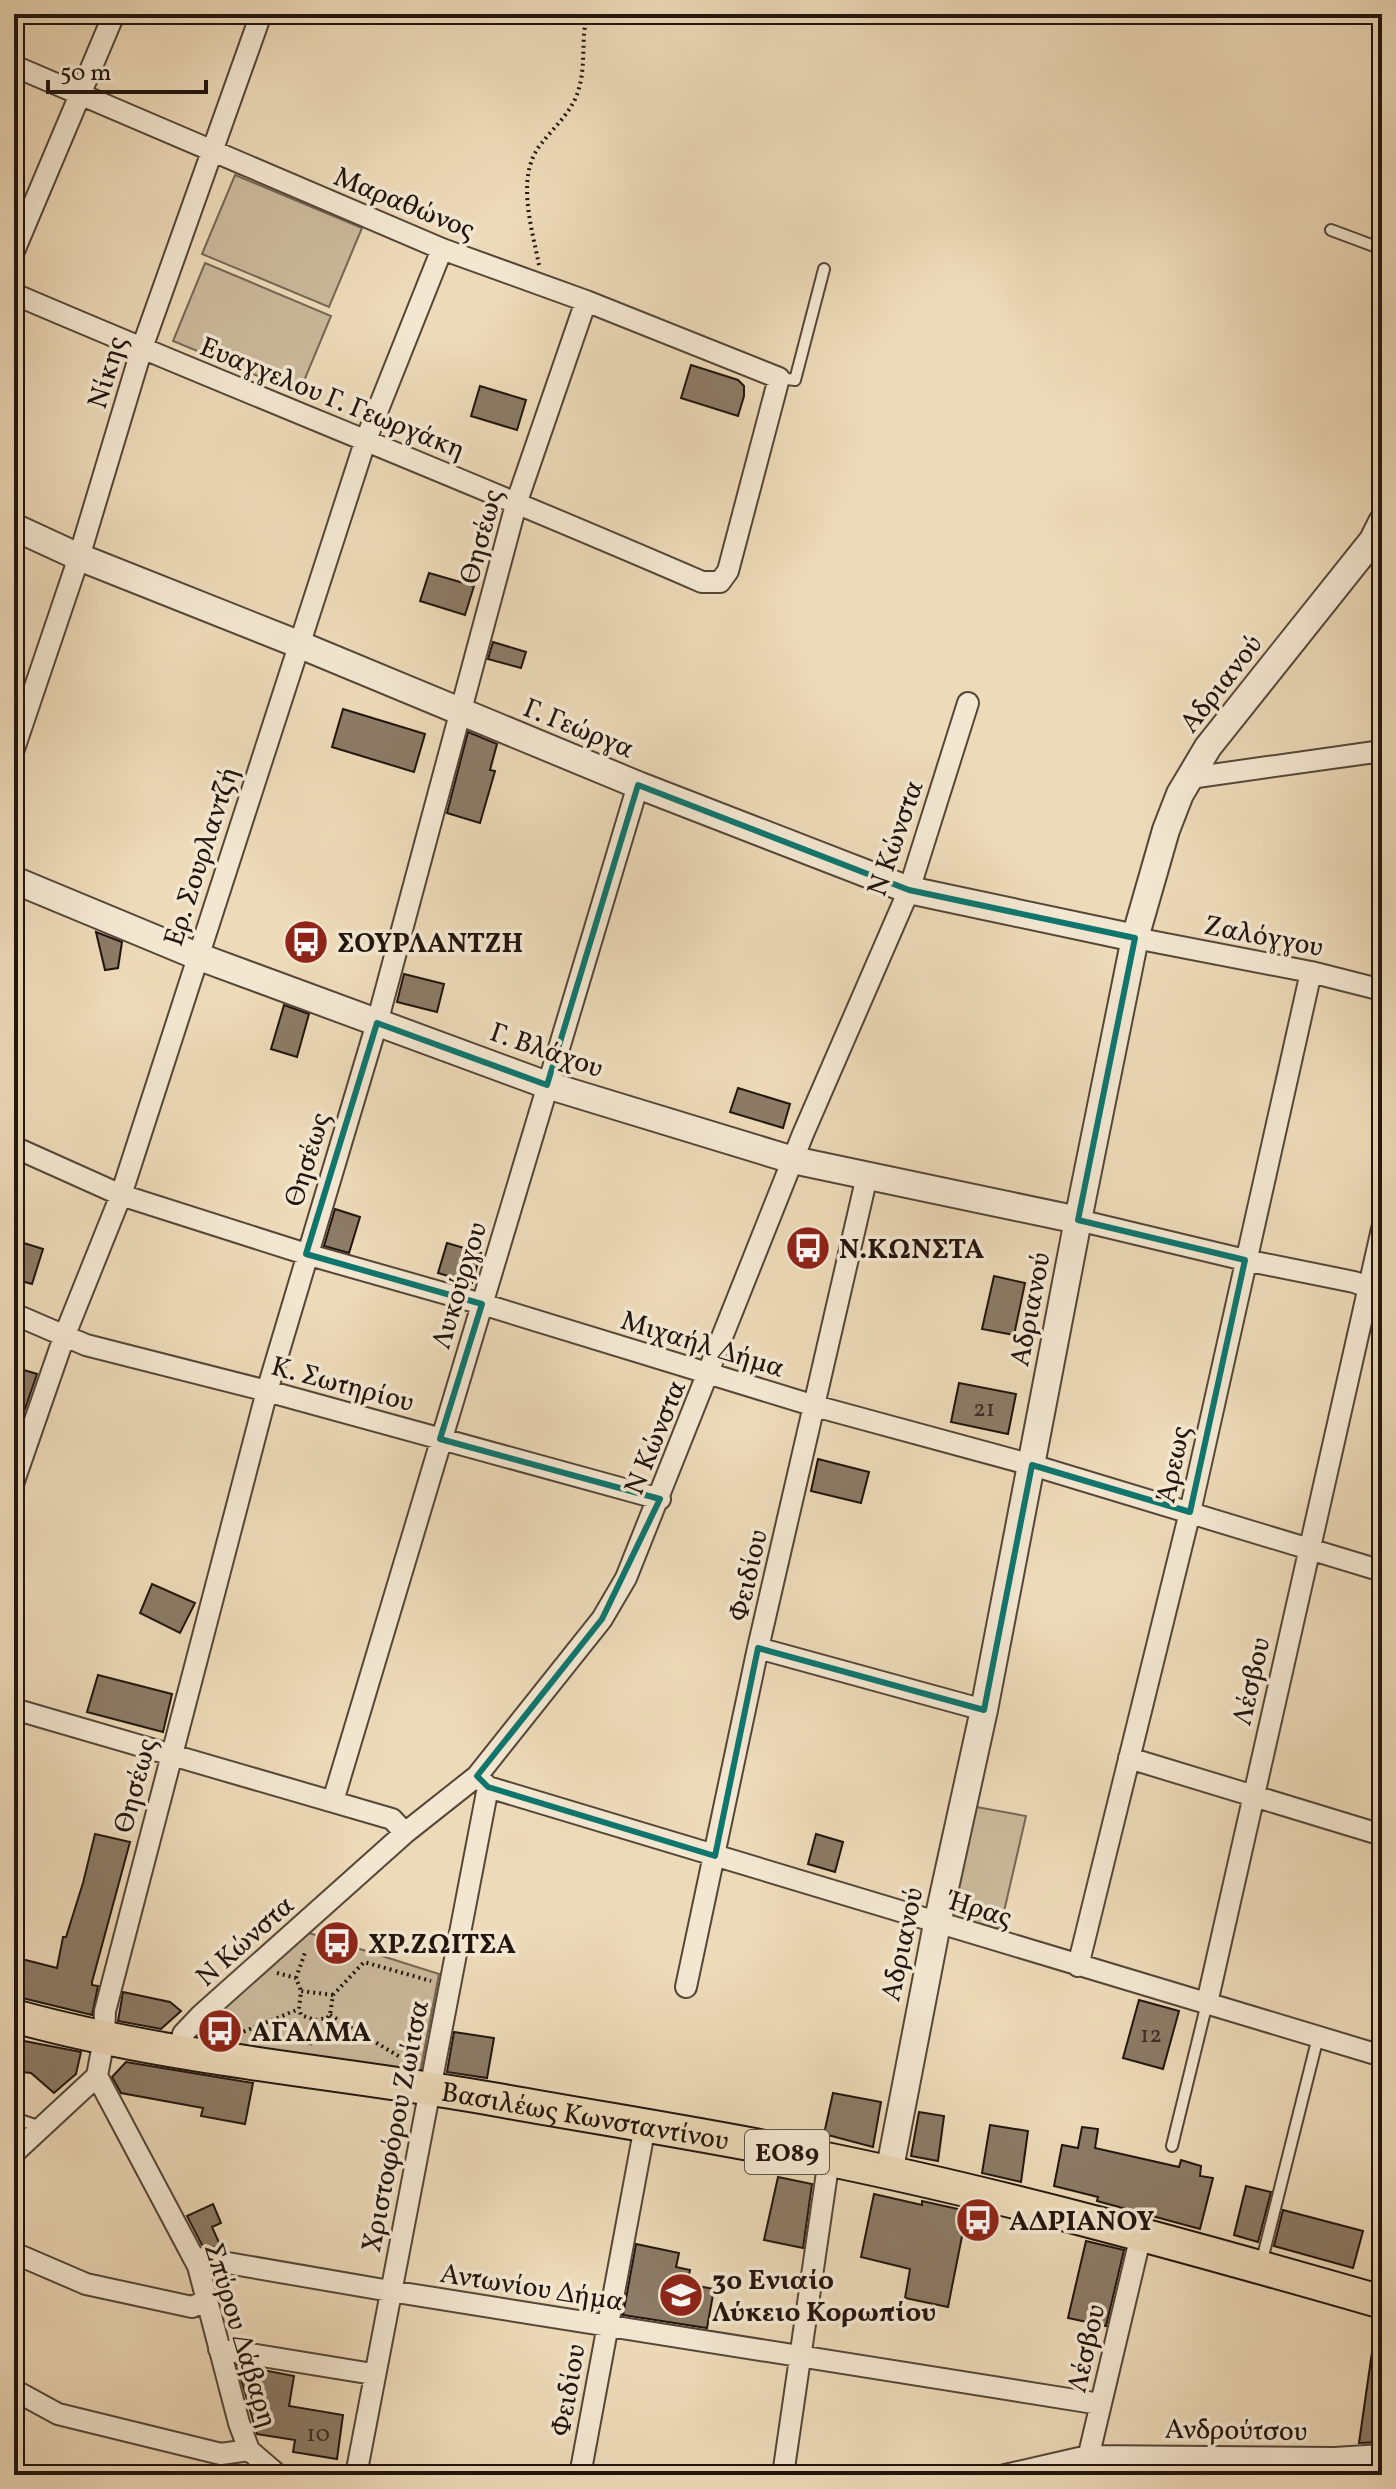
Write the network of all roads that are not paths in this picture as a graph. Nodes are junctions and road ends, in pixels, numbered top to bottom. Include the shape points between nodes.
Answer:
1 (114, 14) edge
2 (261, 14) edge
3 (1372, 14) edge
4 (1382, 17) edge
5 (14, 66) edge
6 (82, 95) junction
7 (211, 151) junction
8 (1331, 230) dead end
9 (442, 249) junction
10 (1382, 249) edge
11 (14, 251) edge
12 (824, 269) dead end
13 (14, 294) edge
14 (586, 301) junction
15 (142, 348) junction
16 (779, 378) junction
17 (365, 442) junction
18 (517, 501) junction
19 (1382, 522) edge
20 (14, 527) edge
21 (79, 557) junction
22 (298, 644) junction
23 (968, 703) dead end
24 (461, 713) junction
25 (14, 749) edge
26 (1382, 751) edge
27 (1190, 778) junction
28 (638, 785) junction
29 (14, 880) edge
30 (909, 890) junction
31 (1135, 938) junction
32 (197, 956) junction
33 (1311, 972) junction
34 (1382, 990) edge
35 (377, 1023) junction
36 (547, 1085) junction
37 (14, 1147) edge
38 (793, 1160) junction
39 (867, 1176) junction
40 (121, 1195) junction
41 (1078, 1220) junction
42 (1382, 1229) edge
43 (306, 1254) junction
44 (1245, 1260) junction
45 (1376, 1291) edge
46 (482, 1304) junction
47 (14, 1314) edge
48 (64, 1337) junction
49 (709, 1374) junction
50 (267, 1391) junction
51 (815, 1406) junction
52 (440, 1439) junction
53 (1032, 1465) junction
54 (14, 1481) edge
55 (660, 1499) junction
56 (1190, 1512) junction
57 (1309, 1550) junction
58 (1382, 1571) edge
59 (758, 1648) junction
60 (14, 1709) edge
61 (984, 1710) junction
62 (171, 1754) junction
63 (1129, 1758) junction
64 (483, 1782) junction
65 (1254, 1795) junction
66 (333, 1801) junction
67 (405, 1833) junction
68 (1382, 1835) edge
69 (715, 1856) junction
70 (937, 1924) junction
71 (1078, 1966) junction
72 (686, 1987) dead end
73 (1207, 2003) junction
74 (14, 2016) edge
75 (1318, 2037) junction
76 (104, 2039) junction
77 (179, 2053) junction
78 (1382, 2056) edge
79 (97, 2076) junction
80 (420, 2086) junction
81 (14, 2118) edge
82 (645, 2126) junction
83 (41, 2127) junction
84 (1172, 2146) dead end
85 (14, 2153) edge
86 (829, 2159) junction
87 (889, 2173) junction
88 (1141, 2235) junction
89 (14, 2253) edge
90 (193, 2257) junction
91 (1261, 2267) junction
92 (390, 2291) junction
93 (205, 2301) junction
94 (1382, 2302) edge
95 (607, 2326) junction
96 (219, 2349) junction
97 (800, 2357) junction
98 (373, 2374) junction
99 (14, 2390) edge
100 (1100, 2404) junction
101 (249, 2450) junction
102 (1382, 2455) edge
103 (1086, 2466) edge
104 (278, 2475) edge
105 (356, 2475) edge
106 (580, 2475) edge
107 (783, 2475) edge
108 (1005, 2475) edge

1 - 6 street
2 - 7 street, Νίκης
3 - 4 lane
5 - 6 street, Μαραθώνος
6 - 7 street, Μαραθώνος
6 - 11 street
7 - 9 street, Μαραθώνος
7 - 15 street, Νίκης
8 - 10 lane
9 - 14 street, Μαραθώνος
9 - 17 street, Ερ. Σουρλαντζή
12 - 16 lane via 795,380
13 - 15 street, Ευαγγελου Γ. Γεωργάκη
14 - 16 street, Μαραθώνος
14 - 18 street, Θησέως
15 - 17 street, Ευαγγελου Γ. Γεωργάκη
15 - 21 street, Νίκης
16 - 18 street, Ευαγγελου Γ. Γεωργάκη via 728,571 720,582 702,582
17 - 18 street, Ευαγγελου Γ. Γεωργάκη
17 - 22 street, Ερ. Σουρλαντζή
18 - 24 street, Θησέως
19 - 27 street, Αδριανού via 1208,747
20 - 21 street, Γ. Γεώργα
21 - 22 street, Γ. Γεώργα
21 - 25 street, Νίκης
22 - 24 street, Γ. Γεώργα
22 - 32 street, Ερ. Σουρλαντζή
23 - 30 street, Ν Κώνστα
24 - 28 street, Γ. Γεώργα
24 - 35 street, Θησέως
26 - 27 street
27 - 31 street, Αδριανού via 1166,830
28 - 30 street, Γ. Γεώργα
28 - 36 street, Λυκούργου
29 - 32 street, Γ. Βλάχου
30 - 31 street, Γ. Γεώργα
30 - 38 street, Ν Κώνστα
31 - 33 street, Ζαλόγγου
31 - 41 street, Αδριανού
32 - 35 street, Γ. Βλάχου
32 - 40 street, Ερ. Σουρλαντζή
33 - 34 street, Ζαλόγγου
33 - 44 street, Άρεως
35 - 36 street, Γ. Βλάχου
35 - 43 street, Θησέως
36 - 38 street, Γ. Βλάχου
36 - 46 street, Λυκούργου
37 - 40 street, Μιχαήλ Δήμα
38 - 39 street, Γ. Βλάχου
38 - 49 street, Ν Κώνστα
39 - 41 street, Γ. Βλάχου
39 - 51 street, Φειδίου
40 - 43 street, Μιχαήλ Δήμα
40 - 48 street, Ερ. Σουρλαντζή
41 - 44 street
41 - 53 street, Αδριανού
42 - 45 street, Λέσβου
43 - 46 street, Μιχαήλ Δήμα
43 - 50 street, Θησέως
44 - 45 street
44 - 56 street, Άρεως
45 - 57 street, Λέσβου
46 - 49 street, Μιχαήλ Δήμα
46 - 52 street, Λυκούργου
47 - 48 street, Κ. Σωτηρίου
48 - 50 street, Κ. Σωτηρίου
48 - 54 street, Ερ. Σουρλαντζή
49 - 51 street, Μιχαήλ Δήμα
49 - 55 street, Ν Κώνστα
50 - 52 street, Κ. Σωτηρίου
50 - 62 street, Θησέως
51 - 53 street, Μιχαήλ Δήμα
51 - 59 street, Φειδίου
52 - 55 street, Κ. Σωτηρίου
52 - 66 street, Λυκούργου
53 - 56 street, Μιχαήλ Δήμα
53 - 61 street, Αδριανού
55 - 64 street, Ν Κώνστα via 602,1619
56 - 57 street, Μιχαήλ Δήμα
56 - 63 street, Άρεως
57 - 58 street, Μιχαήλ Δήμα
57 - 65 street, Λέσβου
59 - 61 street
59 - 69 street, Φειδίου
60 - 62 street
61 - 70 street, Αδριανού
62 - 66 street
62 - 76 street, Θησέως via 105,2011
63 - 65 street
63 - 71 street, Άρεως
64 - 67 street, Ν Κώνστα
64 - 69 street, Ήρας
64 - 80 street, Χριστοφόρου Ζωίτσα via 452,1978
65 - 68 street
65 - 73 street, Λέσβου
66 - 67 street via 392,1819
67 - 77 street, Ν Κώνστα via 183,2034
69 - 70 street, Ήρας
69 - 72 street, Φειδίου
70 - 71 street, Ήρας
70 - 87 street, Αδριανού
71 - 73 street, Ήρας
73 - 75 street, Ήρας
73 - 84 lane, Λέσβου
74 - 76 main road, Βασιλέως Κωνσταντίνου / ΕΟ89
75 - 78 street, Ήρας
75 - 91 lane
76 - 77 main road, Βασιλέως Κωνσταντίνου / ΕΟ89
76 - 79 street, Θησέως
77 - 80 main road, Βασιλέως Κωνσταντίνου / ΕΟ89
79 - 83 street
79 - 90 street, Σπύρου Δάβαρη
80 - 82 main road, Βασιλέως Κωνσταντίνου / ΕΟ89
80 - 92 street, Χριστοφόρου Ζωίτσα
81 - 83 lane
82 - 86 main road, Βασιλέως Κωνσταντίνου / ΕΟ89
82 - 95 street, Φειδίου
83 - 85 street
86 - 87 main road, Βασιλέως Κωνσταντίνου / ΕΟ89
86 - 97 street
87 - 88 main road, Βασιλέως Κωνσταντίνου / ΕΟ89
88 - 91 main road, Βασιλέως Κωνσταντίνου / ΕΟ89
88 - 100 street, Λέσβου
89 - 93 street via 86,2284 192,2307
90 - 92 street, Αντωνίου Δήμα
90 - 93 street, Σπύρου Δάβαρη
91 - 94 main road, Βασιλέως Κωνσταντίνου / ΕΟ89
92 - 95 street, Αντωνίου Δήμα
92 - 98 street, Χριστοφόρου Ζωίτσα
93 - 96 street, Σπύρου Δάβαρη
95 - 97 street, Αντωνίου Δήμα
95 - 106 street, Φειδίου
96 - 98 street
96 - 101 street, Σπύρου Δάβαρη
97 - 100 street, Αντωνίου Δήμα
97 - 107 street
98 - 105 street, Χριστοφόρου Ζωίτσα
99 - 101 street via 58,2414 221,2454
100 - 103 street, Λέσβου
101 - 104 street, Σπύρου Δάβαρη
102 - 103 street, Ανδρούτσου
103 - 108 street, Ανδρούτσου

